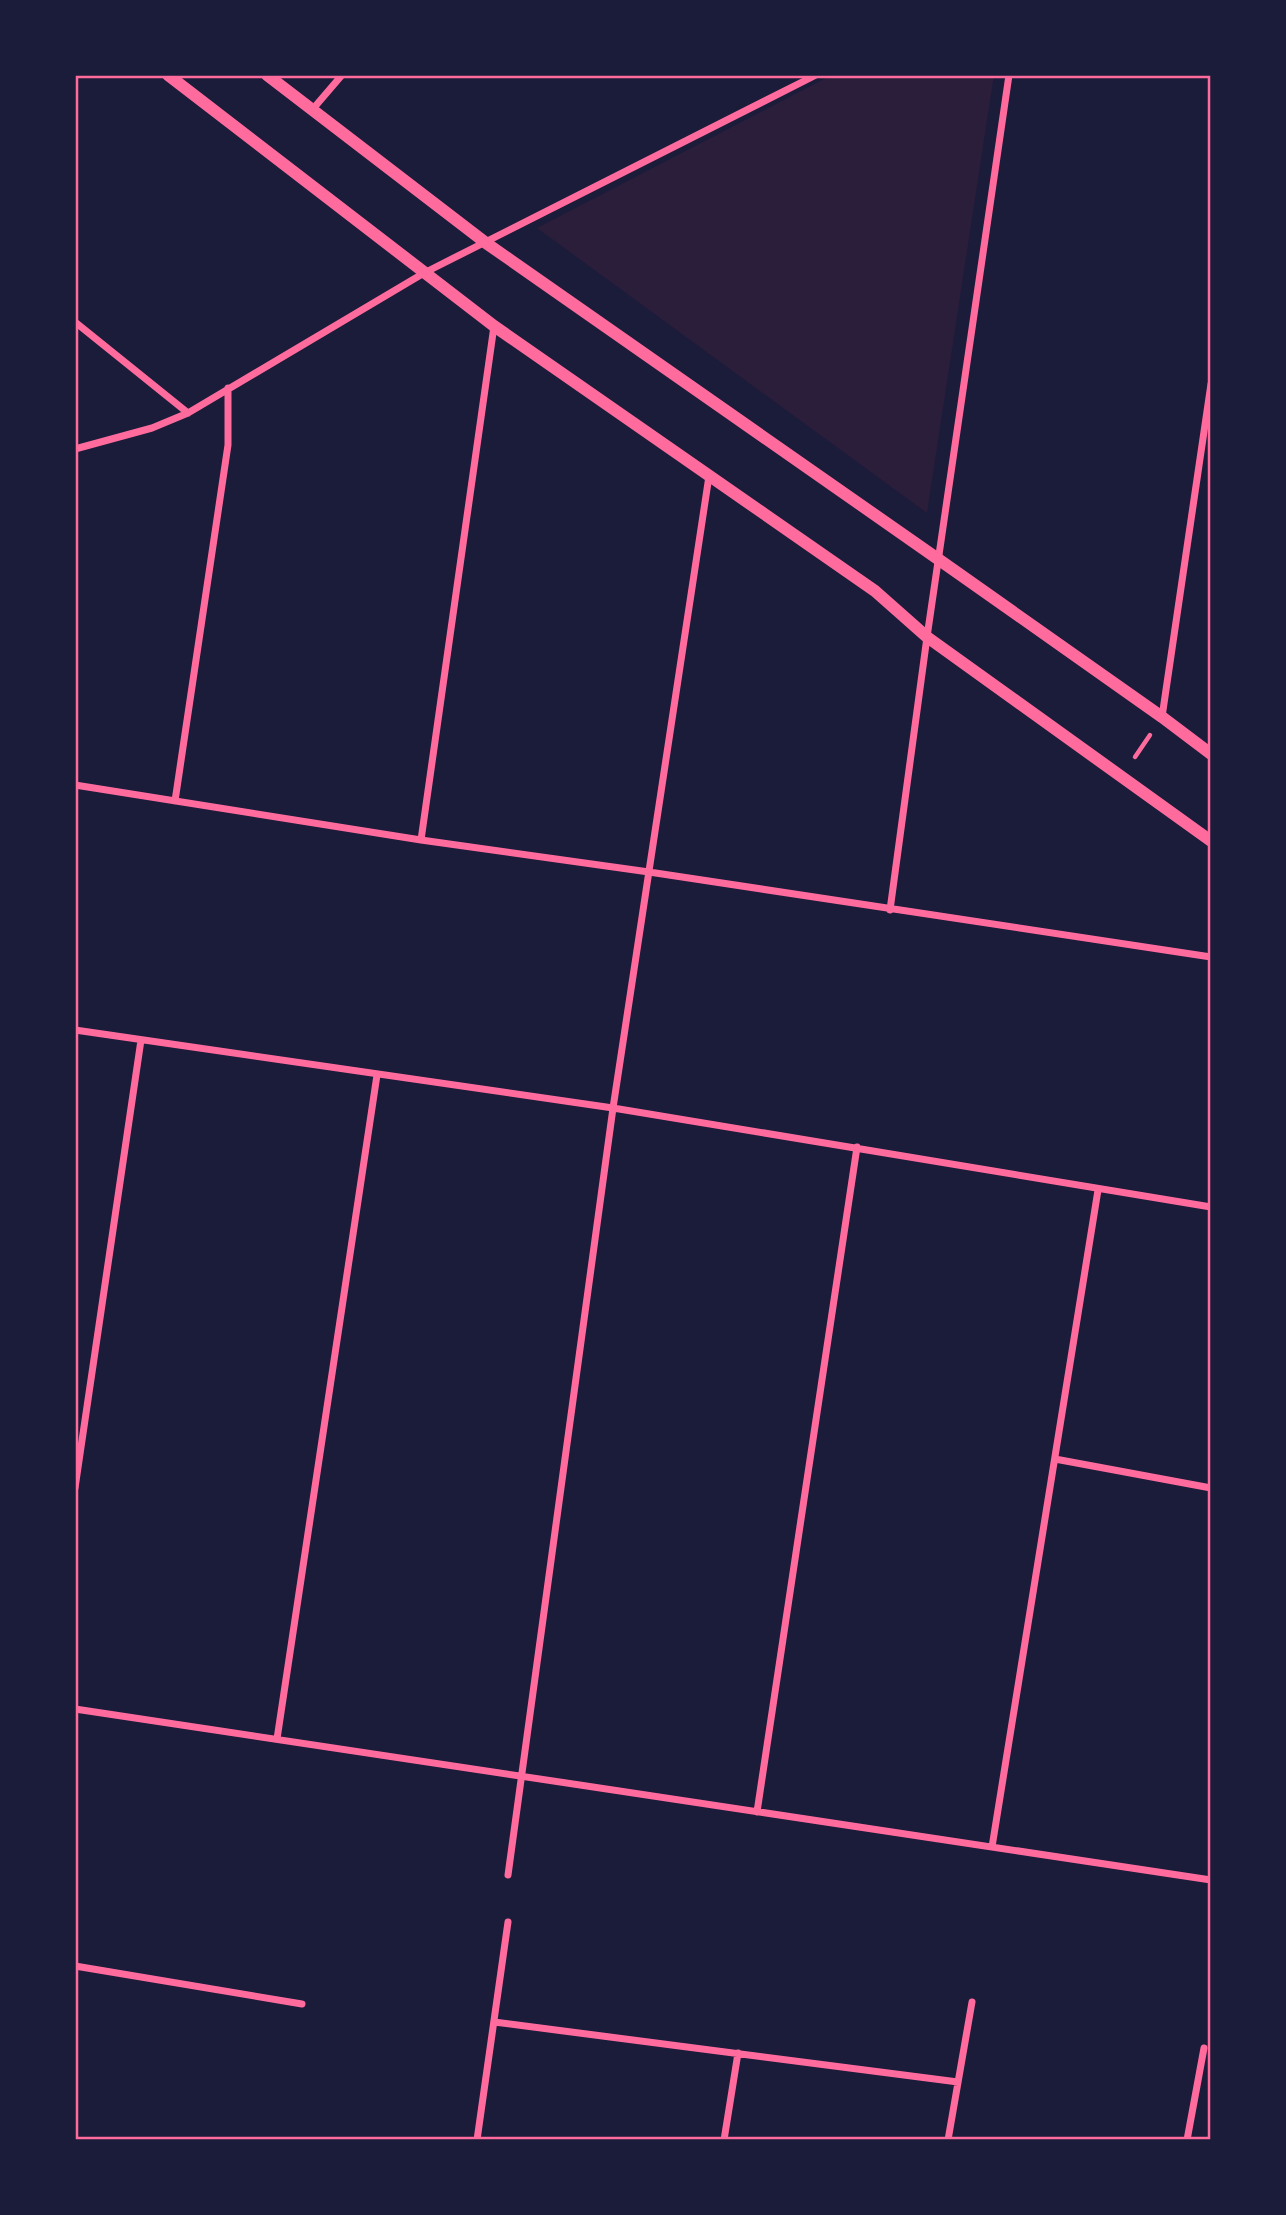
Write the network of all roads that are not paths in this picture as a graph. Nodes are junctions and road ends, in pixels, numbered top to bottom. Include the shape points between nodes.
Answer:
1 (168, 75) edge
2 (267, 75) edge
3 (342, 75) edge
4 (816, 75) edge
5 (1009, 75) edge
6 (312, 110) junction
7 (486, 243) junction
8 (424, 273) junction
9 (75, 322) edge
10 (494, 326) junction
11 (1211, 384) edge
12 (228, 388) junction
13 (188, 412) junction
14 (75, 449) edge
15 (709, 475) junction
16 (939, 559) junction
17 (927, 637) junction
18 (1162, 717) junction
19 (1211, 754) edge
20 (75, 785) edge
21 (175, 801) junction
22 (421, 840) junction
23 (1211, 841) edge
24 (649, 872) junction
25 (890, 910) junction
26 (1211, 957) edge
27 (75, 1030) edge
28 (141, 1040) junction
29 (377, 1075) junction
30 (613, 1108) junction
31 (857, 1147) junction
32 (1098, 1189) junction
33 (1211, 1207) edge
34 (1055, 1459) junction
35 (75, 1488) edge
36 (1211, 1488) edge
37 (75, 1709) edge
38 (277, 1739) junction
39 (522, 1776) junction
40 (757, 1812) junction
41 (992, 1847) junction
42 (508, 1875) dead end
43 (1211, 1880) edge
44 (508, 1922) dead end
45 (75, 1965) edge
46 (972, 2002) dead end
47 (302, 2004) dead end
48 (494, 2022) junction
49 (1204, 2049) dead end
50 (738, 2053) junction
51 (958, 2081) junction
52 (477, 2140) edge
53 (724, 2140) edge
54 (948, 2140) edge
55 (1187, 2140) edge

1 - 8 street
2 - 6 street
3 - 6 street
4 - 7 street
5 - 16 street
6 - 7 street
7 - 8 street
7 - 16 street
8 - 10 street
8 - 12 street
9 - 13 street
10 - 15 street
10 - 22 street
11 - 18 street
12 - 13 street
12 - 21 street via 228,445
13 - 14 street via 152,428
15 - 17 street via 875,591
15 - 24 street
16 - 17 street
16 - 18 street
17 - 23 street
17 - 25 street
18 - 19 street
20 - 21 street
21 - 22 street
22 - 24 street
24 - 25 street
24 - 30 street
25 - 26 street
27 - 28 street
28 - 29 street
28 - 35 street
29 - 30 street
29 - 38 street
30 - 31 street
30 - 39 street
31 - 32 street
31 - 40 street
32 - 33 street
32 - 34 street
34 - 36 street
34 - 41 street
37 - 38 street
38 - 39 street
39 - 40 street
39 - 42 street
40 - 41 street
41 - 43 street
44 - 48 street
45 - 47 street
46 - 51 street
48 - 50 street
48 - 52 street
49 - 55 street
50 - 51 street
50 - 53 street
51 - 54 street

